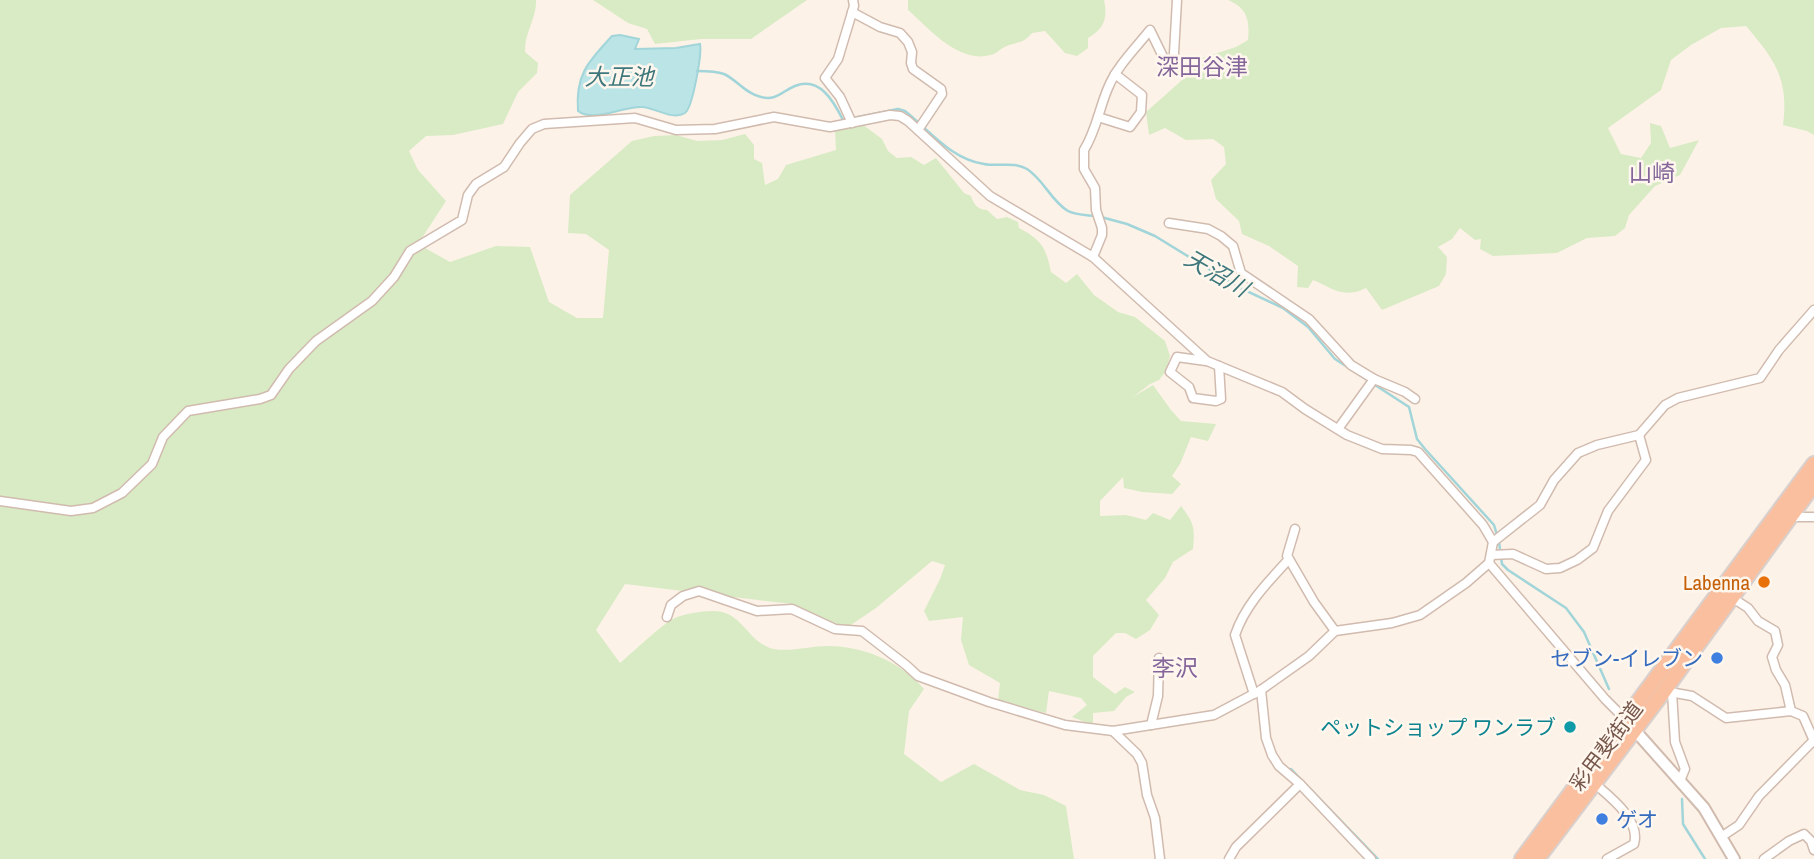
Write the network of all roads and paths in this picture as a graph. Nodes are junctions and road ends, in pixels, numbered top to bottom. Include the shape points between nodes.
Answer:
1 (853, 0) edge
2 (1177, 0) edge
3 (852, 12) junction
4 (1115, 75) junction
5 (1098, 117) junction
6 (852, 123) junction
7 (918, 130) junction
8 (1169, 223) dead end
9 (1093, 257) junction
10 (1814, 310) edge
11 (1810, 319) edge
12 (1207, 361) junction
13 (1219, 366) junction
14 (1374, 379) junction
15 (1415, 399) dead end
16 (1338, 429) junction
17 (1639, 435) junction
18 (1814, 464) edge
19 (1814, 484) edge
20 (0, 501) edge
21 (1783, 516) junction
22 (1814, 517) edge
23 (1295, 529) dead end
24 (1493, 542) junction
25 (1289, 559) junction
26 (1490, 559) junction
27 (1731, 597) junction
28 (667, 617) dead end
29 (1335, 632) junction
30 (1159, 658) dead end
31 (1258, 692) junction
32 (1668, 692) junction
33 (1791, 711) junction
34 (1630, 724) junction
35 (1151, 725) junction
36 (1113, 730) junction
37 (1814, 741) edge
38 (1680, 781) junction
39 (1594, 783) junction
40 (1300, 784) junction
41 (1721, 837) junction
42 (1814, 850) edge
43 (1160, 859) edge
44 (1229, 859) edge
45 (1371, 859) edge
46 (1522, 859) edge
47 (1538, 859) edge
48 (1607, 859) edge
49 (1734, 859) edge
50 (1764, 859) edge

1 - 3 street
2 - 4 street via 1173,71 1150,30
3 - 6 street via 838,59 825,78
3 - 7 street via 900,33 912,52 913,69 941,89 943,94
4 - 5 street
4 - 5 street via 1142,95 1141,112 1130,127
5 - 9 street via 1092,140 1084,149 1084,169 1095,188 1102,228
6 - 7 street via 900,116
6 - 20 street via 830,127 774,117 715,129 676,130 635,118 562,122 532,129 504,167 468,195 462,220 410,251 372,301 316,341 271,395 188,411 163,438 152,464 122,493 93,508 71,511
7 - 9 street via 990,196
8 - 14 street via 1208,229 1221,236 1233,246 1241,273 1309,320 1351,365
9 - 12 street
10 - 11 street
11 - 17 street via 1779,350 1760,378 1678,398 1665,405
12 - 13 street
12 - 13 street via 1177,357 1170,372 1189,387 1193,398 1221,399
13 - 16 street via 1282,392
14 - 15 street
14 - 16 street
16 - 24 street via 1382,449 1418,452
17 - 24 street via 1578,453 1540,505
17 - 26 street via 1646,460 1608,511 1593,548 1560,568 1546,569 1513,554
18 - 21 highway, 彩甲斐街道
19 - 21 highway, 彩甲斐街道
21 - 22 street
21 - 27 highway, 彩甲斐街道
21 - 34 highway, 彩甲斐街道
23 - 25 street
24 - 26 street
25 - 29 street
25 - 31 street via 1267,581 1235,635
26 - 29 street via 1466,583 1420,615
26 - 34 street
27 - 32 highway, 彩甲斐街道
27 - 33 street via 1775,631 1778,645 1772,657
28 - 36 street via 671,604 699,591 757,611 792,609 835,629 862,631 918,676 1065,725
29 - 31 street
30 - 35 street via 1158,696
31 - 35 street via 1214,715
31 - 40 street via 1272,755
32 - 33 street via 1692,696 1726,718
32 - 34 highway, 彩甲斐街道
32 - 38 street via 1675,742 1685,769
33 - 37 street via 1803,716
34 - 38 street
34 - 39 highway, 彩甲斐街道
34 - 46 highway, 彩甲斐街道
35 - 36 street
36 - 43 street via 1142,763
37 - 41 street via 1759,796 1739,825
38 - 41 street
39 - 47 highway, 彩甲斐街道
39 - 48 street via 1628,817 1636,837 1634,844
40 - 44 street
40 - 45 street
41 - 49 street
42 - 50 street via 1804,834

